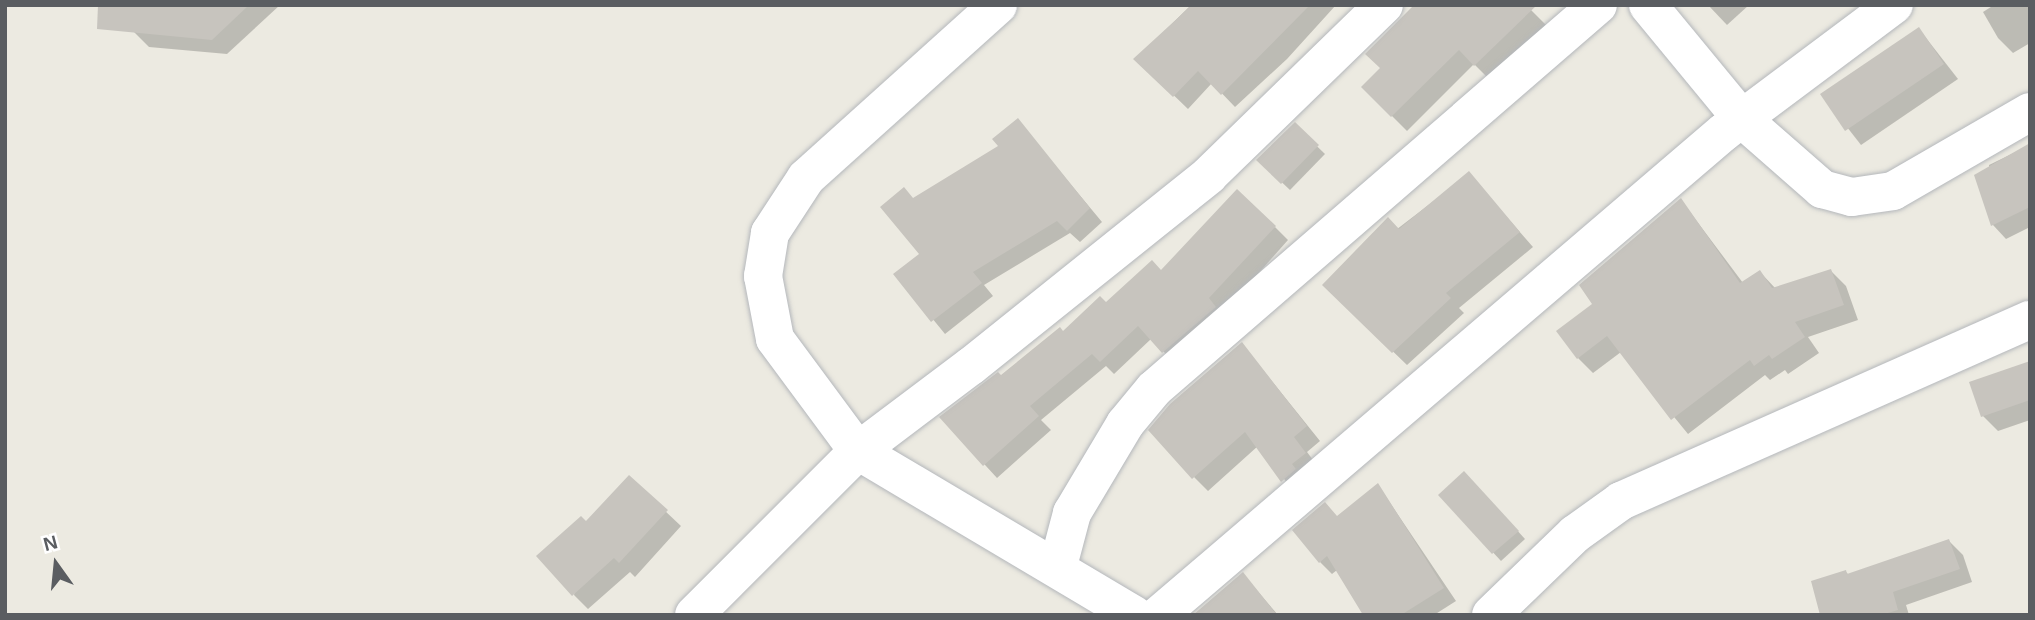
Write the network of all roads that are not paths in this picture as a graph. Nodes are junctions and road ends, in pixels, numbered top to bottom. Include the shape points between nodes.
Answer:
1 (998, 5) edge
2 (1384, 5) edge
3 (1598, 5) edge
4 (1648, 5) edge
5 (1894, 5) edge
6 (2030, 112) edge
7 (1741, 118) junction
8 (2030, 320) edge
9 (858, 451) junction
10 (1058, 566) junction
11 (705, 611) edge
12 (1134, 615) edge
13 (1159, 615) edge
14 (1491, 615) edge

1 - 9 street via 806,178 770,233 763,276 775,339
2 - 9 street via 1209,175
3 - 10 street via 1154,389 1125,424 1072,513
4 - 7 street
5 - 7 street
6 - 7 street via 1893,191 1852,197 1822,189
7 - 13 street
8 - 14 street via 1621,500 1575,534
9 - 10 street
9 - 11 street
10 - 12 street

